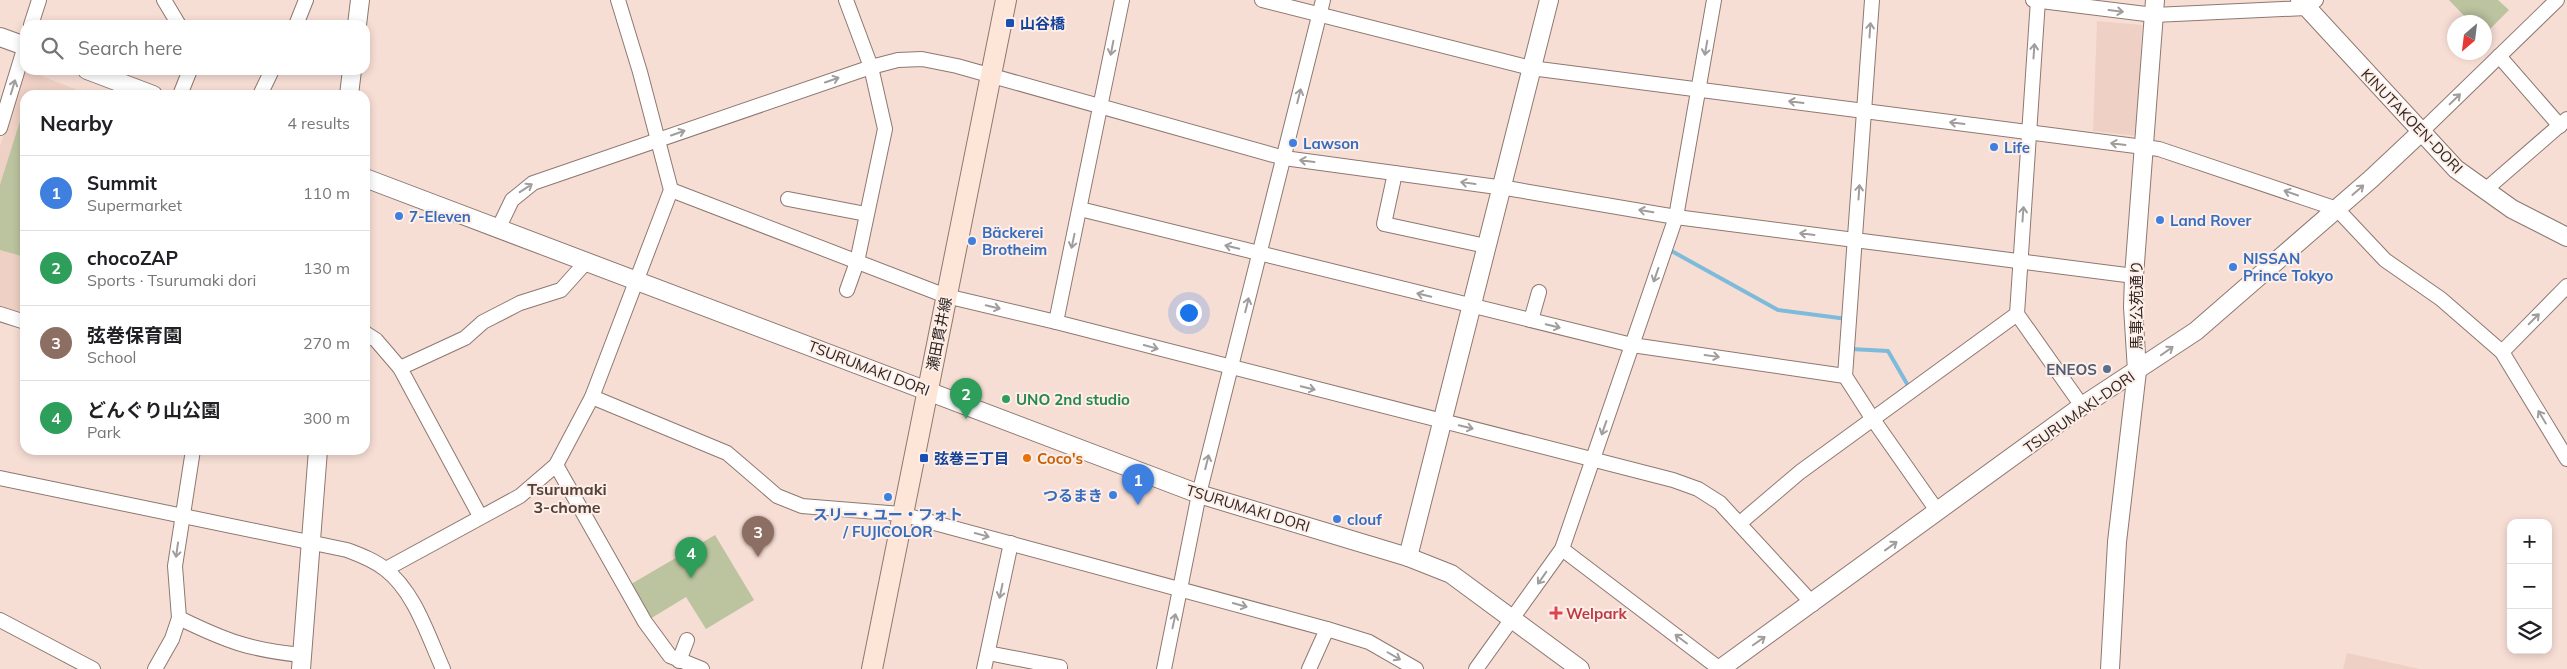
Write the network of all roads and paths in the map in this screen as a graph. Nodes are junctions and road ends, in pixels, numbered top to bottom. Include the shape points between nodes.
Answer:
1 (39, 0) edge
2 (164, 0) edge
3 (306, 0) edge
4 (360, 0) edge
5 (618, 0) edge
6 (846, 0) edge
7 (1006, 0) edge
8 (1122, 0) edge
9 (1262, 0) edge
10 (1323, 0) edge
11 (1548, 0) edge
12 (1714, 0) edge
13 (1872, 0) edge
14 (2033, 0) edge
15 (2038, 0) edge
16 (2557, 0) edge
17 (2307, 3) edge
18 (2154, 8) edge
19 (1320, 14) junction
20 (33, 20) edge
21 (176, 20) edge
22 (298, 20) edge
23 (358, 20) edge
24 (0, 37) edge
25 (20, 44) edge
26 (2499, 56) junction
27 (20, 62) edge
28 (870, 67) junction
29 (1531, 68) junction
30 (100, 75) edge
31 (188, 75) edge
32 (270, 75) edge
33 (351, 75) edge
34 (992, 75) junction
35 (140, 90) edge
36 (182, 90) edge
37 (262, 90) edge
38 (350, 90) edge
39 (1698, 90) junction
40 (1100, 105) junction
41 (1864, 111) junction
42 (2563, 122) edge
43 (0, 128) edge
44 (2028, 132) junction
45 (2420, 133) junction
46 (656, 141) junction
47 (2145, 148) junction
48 (1284, 158) junction
49 (1394, 173) junction
50 (370, 180) edge
51 (1501, 188) junction
52 (671, 190) junction
53 (2484, 191) junction
54 (788, 199) dead end
55 (1080, 209) junction
56 (2337, 209) junction
57 (866, 214) junction
58 (1676, 217) junction
59 (499, 227) junction
60 (2567, 237) edge
61 (1855, 240) junction
62 (1486, 246) junction
63 (1260, 254) junction
64 (587, 261) junction
65 (857, 262) junction
66 (2020, 262) junction
67 (2134, 276) junction
68 (637, 280) junction
69 (2567, 286) edge
70 (847, 290) dead end
71 (1539, 292) dead end
72 (946, 296) junction
73 (1471, 307) junction
74 (0, 314) edge
75 (2017, 314) junction
76 (20, 320) edge
77 (1531, 320) junction
78 (1056, 322) junction
79 (370, 336) edge
80 (1632, 346) junction
81 (2502, 352) junction
82 (400, 368) junction
83 (1231, 368) junction
84 (2137, 371) junction
85 (1845, 376) junction
86 (928, 390) junction
87 (592, 397) junction
88 (2082, 406) junction
89 (1872, 418) junction
90 (1443, 421) junction
91 (192, 455) edge
92 (318, 455) edge
93 (2567, 459) edge
94 (1593, 460) junction
95 (556, 465) junction
96 (0, 478) edge
97 (1199, 494) junction
98 (1938, 512) junction
99 (182, 514) junction
100 (901, 514) junction
101 (480, 516) junction
102 (1740, 524) junction
103 (310, 543) junction
104 (1011, 543) junction
105 (1562, 549) junction
106 (1408, 557) junction
107 (386, 569) junction
108 (1180, 588) junction
109 (1813, 604) junction
110 (179, 618) junction
111 (0, 620) edge
112 (1509, 624) junction
113 (1327, 629) junction
114 (687, 640) dead end
115 (988, 653) junction
116 (679, 660) junction
117 (302, 662) edge
118 (93, 669) edge
119 (155, 669) edge
120 (444, 669) edge
121 (702, 669) edge
122 (872, 669) edge
123 (984, 669) edge
124 (1060, 669) edge
125 (1164, 669) edge
126 (1309, 669) edge
127 (1416, 669) edge
128 (1476, 669) edge
129 (1580, 669) edge
130 (1720, 669) edge
131 (2110, 669) edge

1 - 20 street
2 - 21 street
3 - 22 street
4 - 23 street
5 - 46 street via 640,72
6 - 28 street
7 - 34 main road, 瀬田貫井線
8 -> 40 street
9 - 19 street
10 - 19 street
11 - 29 street
12 -> 39 street
41 -> 13 street
14 - 15 street
15 -> 18 street
44 -> 15 street
16 - 26 street
17 - 18 street
17 - 45 street, KINUTAKOEN-DORI
18 - 47 street, 馬事公苑通り
19 - 29 street
48 -> 19 street
24 - 25 street
26 - 42 street
45 -> 26 street
43 -> 27 street
28 - 34 street via 898,60 922,59
46 -> 28 street
28 - 57 street via 885,129
29 - 39 street
29 - 51 street
30 - 35 street
31 - 36 street
32 - 37 street
33 - 38 street
34 - 40 street
34 - 72 main road, 瀬田貫井線
41 -> 39 street
39 - 58 street
40 - 48 street
40 - 55 street
44 -> 41 street
61 -> 41 street
42 - 53 street
47 -> 44 street
66 -> 44 street
45 - 53 street, KINUTAKOEN-DORI via 2456,169
56 -> 45 street, TSURUMAKI-DORI
46 - 52 street
59 -> 46 street via 512,200 533,183
56 -> 47 street via 2159,149
47 - 67 street, 馬事公苑通り
49 -> 48 street
48 - 63 street
51 -> 49 street
49 - 62 street via 1384,224
50 - 59 street, TSURUMAKI DORI
58 -> 51 street
51 - 62 street
52 - 65 street
52 - 68 street
53 - 60 street, KINUTAKOEN-DORI via 2527,218
54 - 57 street
63 -> 55 street
55 -> 78 street
56 - 81 street via 2385,260 2441,299
84 -> 56 street, TSURUMAKI-DORI via 2196,331
57 - 65 street
61 -> 58 street
58 -> 80 street
59 - 64 street, TSURUMAKI DORI
61 - 66 street
61 - 85 street
62 - 73 street
73 -> 63 street
83 -> 63 street
64 - 68 street, TSURUMAKI DORI
64 - 82 street via 561,290 520,303 483,322 465,338
65 - 70 street
65 - 72 street
66 - 67 street
66 - 75 street
67 - 84 street, 馬事公苑通り
68 - 86 street, TSURUMAKI DORI
68 - 87 street
81 -> 69 street
71 - 77 street
72 -> 78 street
72 - 86 main road, 瀬田貫井線
73 - 77 street
73 - 90 street
74 - 76 street
75 - 88 street
75 - 89 street
77 -> 80 street
78 -> 83 street
79 - 82 street
80 -> 85 street
80 -> 94 street
93 -> 81 street
82 - 101 street
83 -> 90 street
97 -> 83 street
84 - 88 street, TSURUMAKI-DORI
84 - 131 street, 馬事公苑通り via 2117,542
85 - 89 street
86 - 97 street, TSURUMAKI DORI
86 - 100 main road, 瀬田貫井線
87 - 95 street
87 - 100 street via 727,453 777,496 802,506
88 - 98 street, TSURUMAKI-DORI
89 - 98 street
89 - 102 street via 1800,472
90 -> 94 street
90 - 106 street
91 - 99 street
92 - 103 street
94 - 102 street via 1698,489 1720,504
94 - 105 street
95 - 101 street via 520,496
95 - 116 street via 645,622 670,656
96 - 99 street
97 - 106 street, TSURUMAKI DORI
97 - 108 street
109 -> 98 street, TSURUMAKI-DORI
99 - 103 street
99 -> 110 street via 175,566
100 -> 104 street
100 - 122 main road, 瀬田貫井線
101 - 107 street
102 - 109 street
103 - 107 street via 347,550
103 - 117 street
104 - 108 street
104 -> 115 street
105 -> 112 street
130 -> 105 street
106 - 112 street, TSURUMAKI DORI via 1451,574
107 - 120 street via 406,591
108 -> 113 street
125 -> 108 street
130 -> 109 street, TSURUMAKI-DORI
110 - 117 street via 224,640
110 - 119 street via 172,639
111 - 118 street
112 - 128 street
112 - 129 street, TSURUMAKI DORI
113 - 126 street
113 -> 127 street via 1369,642
114 - 116 street
115 - 123 street
115 - 124 street
116 - 121 street

